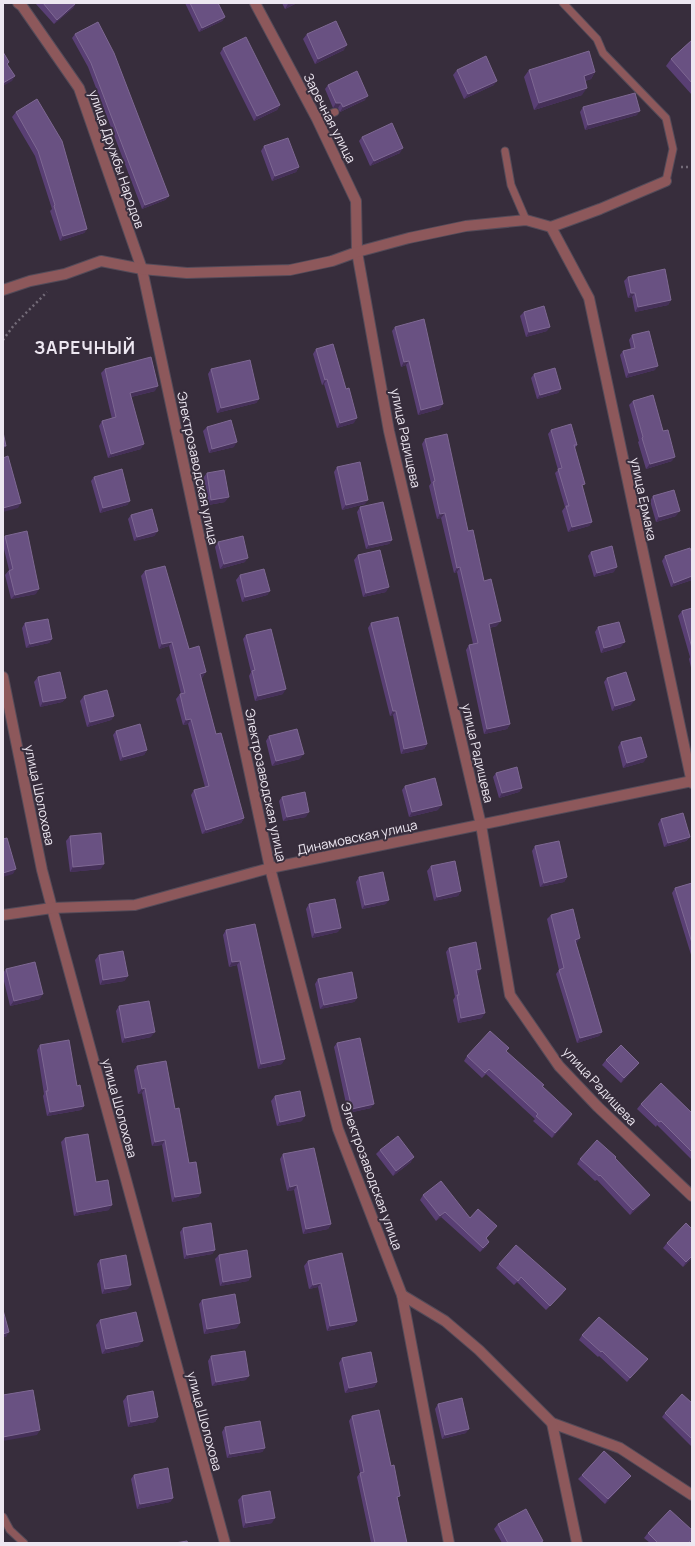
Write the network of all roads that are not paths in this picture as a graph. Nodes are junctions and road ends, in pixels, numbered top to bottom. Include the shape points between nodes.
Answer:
1 (18, 3) edge
2 (255, 3) edge
3 (563, 3) edge
4 (335, 112) edge
5 (317, 119) junction
6 (505, 151) dead end
7 (666, 181) joint
8 (526, 220) junction
9 (551, 227) junction
10 (357, 252) junction
11 (142, 269) junction
12 (3, 290) edge
13 (3, 677) edge
14 (692, 782) edge
15 (481, 825) junction
16 (270, 868) junction
17 (52, 908) junction
18 (3, 915) edge
19 (692, 1196) edge
20 (402, 1295) junction
21 (552, 1423) junction
22 (692, 1494) edge
23 (3, 1517) edge
24 (24, 1543) edge
25 (225, 1543) edge
26 (449, 1543) edge
27 (577, 1543) edge

1 - 11 street, улица Дружбы Народов via 79,88
2 - 5 street, Заречная улица
3 - 7 lane via 597,39 603,53 666,118 673,149
4 - 5 lane
5 - 10 street, Заречная улица via 356,201
6 - 8 lane via 511,185
7 - 9 street
8 - 9 street
8 - 10 street via 466,226
9 - 14 street, улица Ермака via 589,298
10 - 11 street via 332,261 290,270 187,273
10 - 15 street, улица Радищева via 390,431
11 - 12 street via 101,261 65,274
11 - 16 street, Электрозаводская улица
13 - 17 street, улица Шолохова
14 - 15 street, Динамовская улица
15 - 16 street, Динамовская улица
15 - 19 street, улица Радищева via 510,995 559,1066 598,1107
16 - 17 street, Динамовская улица via 135,905
16 - 20 street, Электрозаводская улица via 338,1128
17 - 18 street, Динамовская улица
17 - 25 street, улица Шолохова
20 - 21 street via 445,1322 479,1350
20 - 26 street, Электрозаводская улица
21 - 22 street via 620,1448
21 - 27 street
23 - 24 lane via 10,1530

